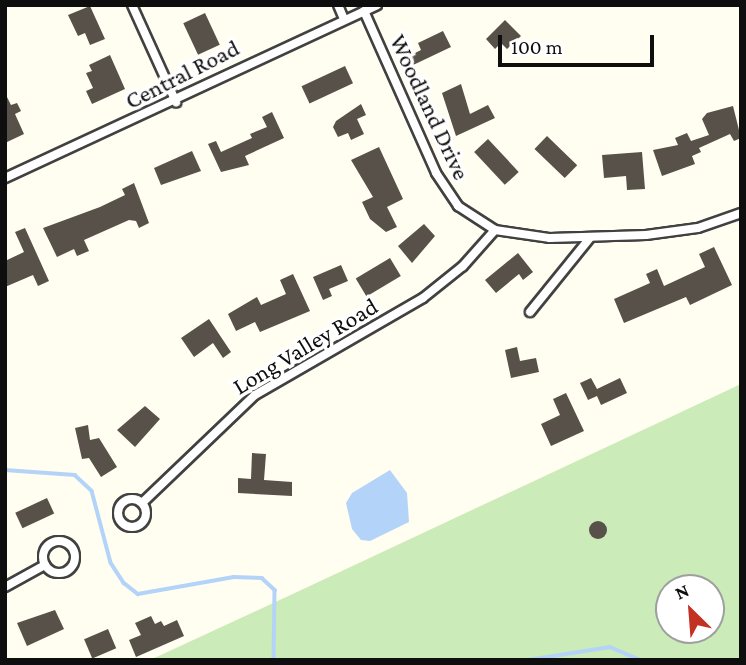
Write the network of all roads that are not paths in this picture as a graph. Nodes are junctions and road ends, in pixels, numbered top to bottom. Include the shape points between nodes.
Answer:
1 (132, 5) edge
2 (338, 5) edge
3 (377, 5) edge
4 (364, 11) junction
5 (344, 19) junction
6 (176, 102) junction
7 (5, 178) edge
8 (741, 213) edge
9 (495, 230) junction
10 (590, 238) junction
11 (530, 312) dead end
12 (142, 503) dead end
13 (45, 565) junction
14 (5, 587) edge

1 - 6 street
2 - 5 street
3 - 4 street, Central Road
4 - 5 street, Central Road
4 - 9 street, Woodland Drive via 436,173 458,206
5 - 6 street, Central Road via 255,59
6 - 7 street, Central Road
8 - 10 street, Woodland Drive via 677,232
9 - 10 street, Woodland Drive
9 - 12 street, Long Valley Road via 463,266 423,298 255,395
10 - 11 street
13 - 13 street via 53,572 64,572 72,565 74,552 63,542 52,542 44,550
13 - 14 street

